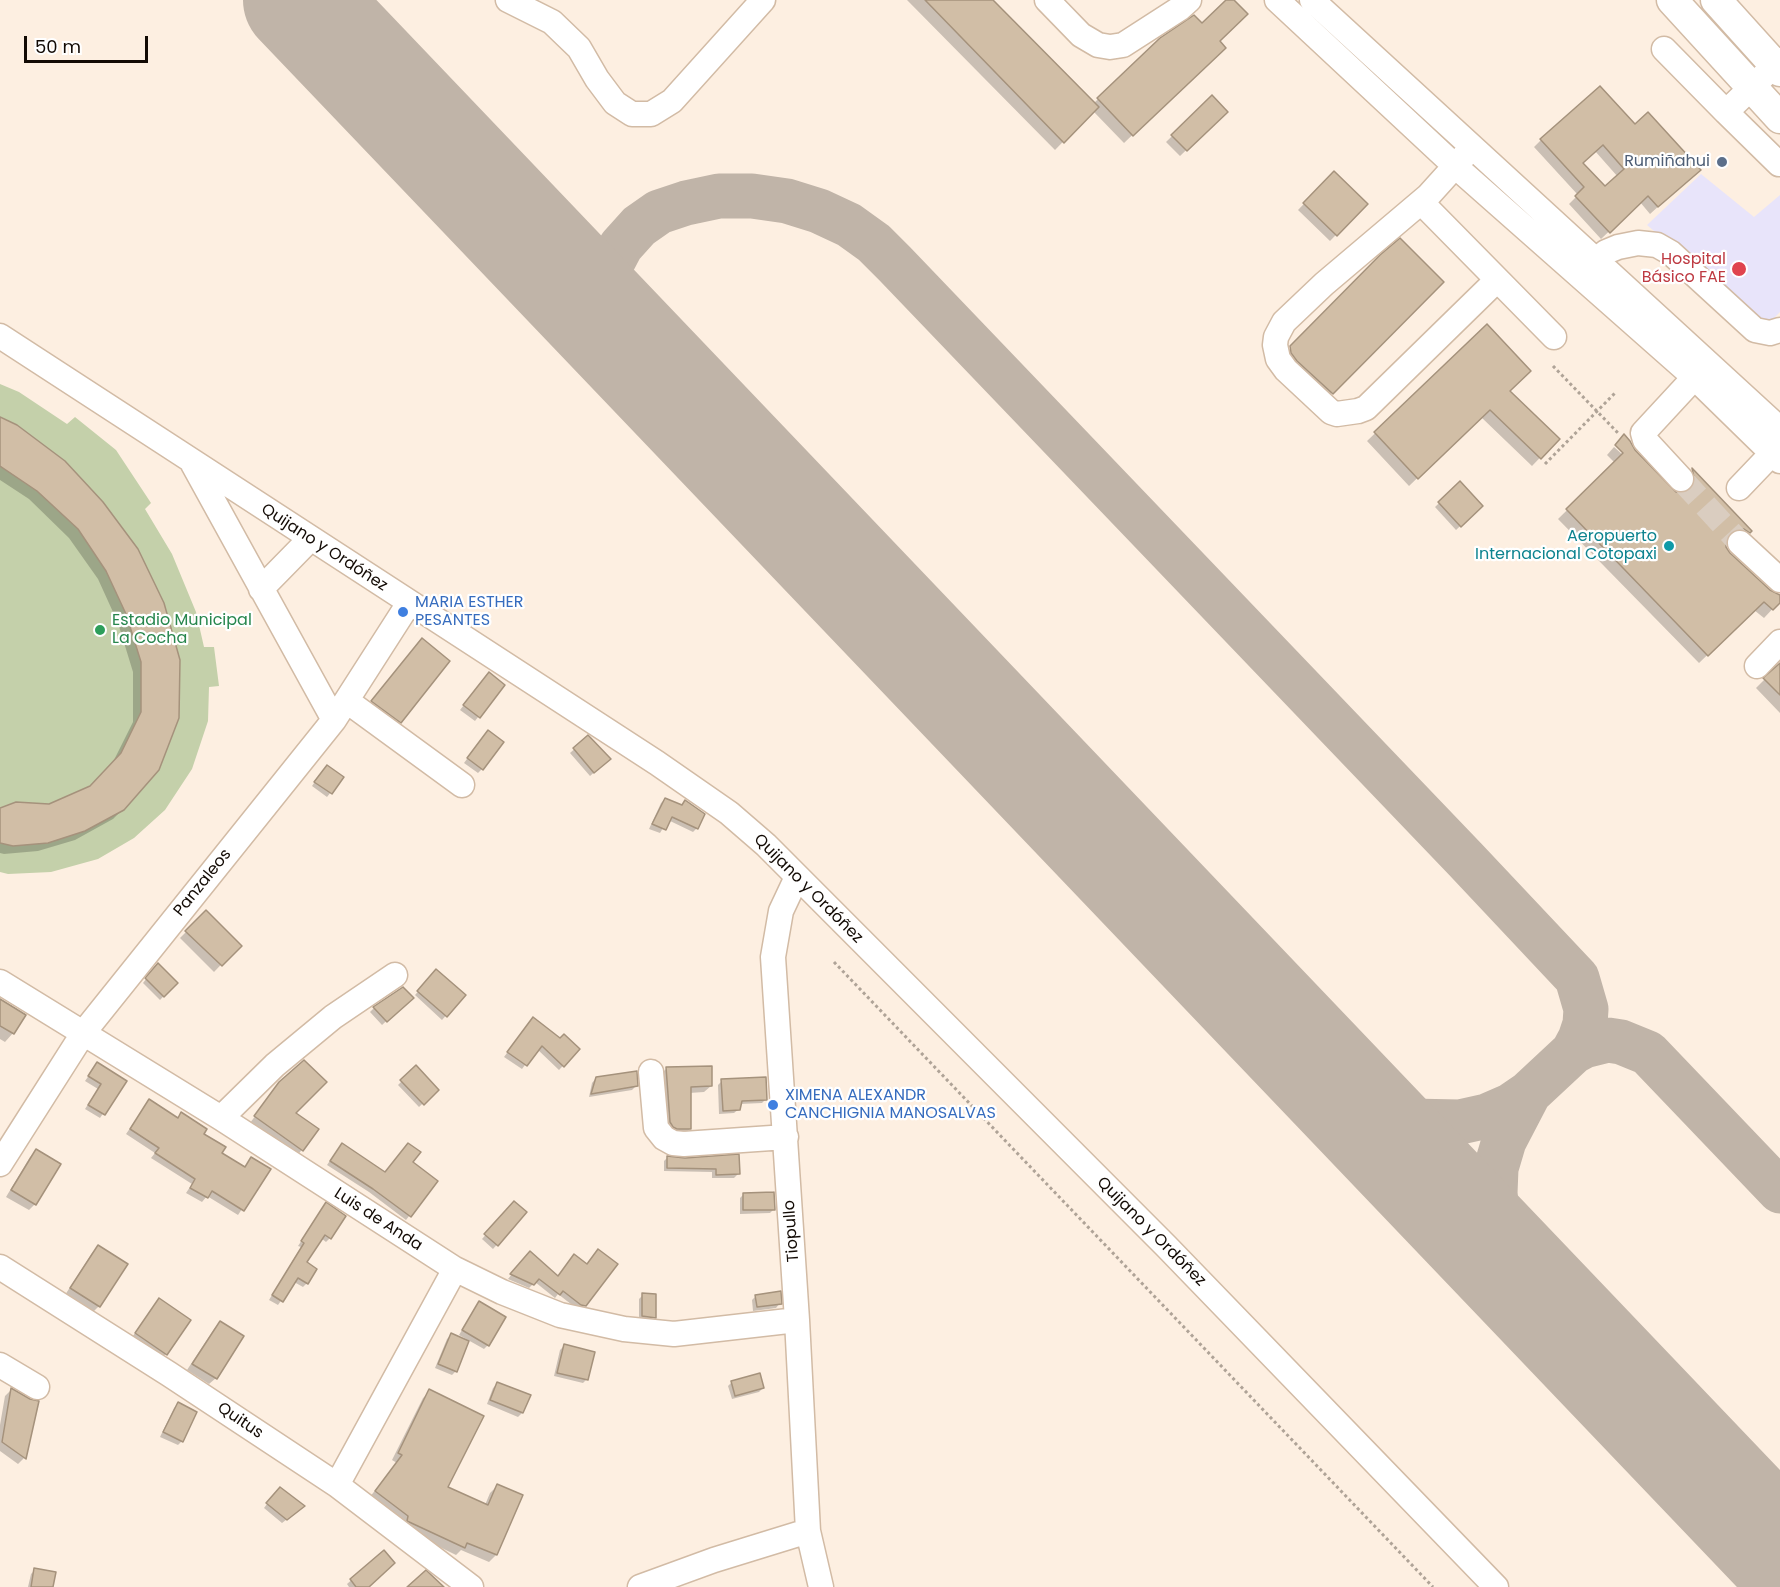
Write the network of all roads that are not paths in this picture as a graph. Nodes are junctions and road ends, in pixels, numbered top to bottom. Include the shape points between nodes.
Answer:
1 (508, 0) edge
2 (763, 0) edge
3 (1047, 0) edge
4 (1189, 0) edge
5 (1277, 0) edge
6 (1312, 0) edge
7 (1672, 0) edge
8 (1716, 0) edge
9 (1664, 49) dead end
10 (1778, 66) edge
11 (1752, 87) junction
12 (1726, 112) junction
13 (1780, 118) edge
14 (1473, 146) junction
15 (1779, 164) edge
16 (1455, 166) junction
17 (1421, 202) junction
18 (1587, 267) junction
19 (1497, 280) junction
20 (1780, 330) edge
21 (0, 336) edge
22 (1554, 337) dead end
23 (1701, 369) junction
24 (1780, 429) edge
25 (1777, 453) edge
26 (192, 462) junction
27 (1681, 479) tunnel mouth
28 (1739, 488) dead end
29 (310, 538) junction
30 (1740, 543) tunnel mouth
31 (1780, 580) edge
32 (261, 589) junction
33 (409, 603) junction
34 (1780, 642) edge
35 (1757, 666) dead end
36 (340, 711) junction
37 (462, 785) dead end
38 (797, 877) junction
39 (395, 975) dead end
40 (0, 982) edge
41 (84, 1032) junction
42 (651, 1072) dead end
43 (221, 1118) junction
44 (786, 1137) junction
45 (0, 1164) edge
46 (0, 1267) edge
47 (455, 1269) junction
48 (797, 1320) junction
49 (0, 1365) edge
50 (36, 1387) dead end
51 (337, 1485) junction
52 (808, 1531) junction
53 (471, 1587) edge
54 (640, 1587) edge
55 (821, 1587) edge
56 (1496, 1587) edge

1 - 2 street via 552,21 579,48 615,103 632,114 651,114 672,101
3 - 4 street via 1081,35 1110,47 1124,45
5 - 16 street
6 - 14 street
7 - 11 main road
8 - 10 main road
9 - 12 street
10 - 11 street
11 - 12 street
11 - 13 main road
12 - 15 street
14 - 16 street
14 - 18 street
16 - 17 street
16 - 18 street
17 - 19 street
17 - 19 street via 1284,322 1275,345 1286,370 1331,412 1349,414 1366,408
18 - 20 street via 1612,249 1628,244 1657,245 1671,253 1755,330
18 - 23 street
19 - 22 street
21 - 26 street, Quijano y Ordóñez
23 - 24 street
23 - 25 street
23 - 27 street via 1643,433
25 - 28 street
26 - 29 street, Quijano y Ordóñez
26 - 32 street
29 - 32 street
29 - 33 street, Quijano y Ordóñez
30 - 31 street
32 - 36 street
33 - 36 street, Panzaleos
33 - 38 street, Quijano y Ordóñez via 729,813
34 - 35 street
36 - 37 street
36 - 41 street, Panzaleos
38 - 44 street, Tiopullo via 781,911 773,957
38 - 56 street, Quijano y Ordóñez via 1166,1246
39 - 43 street via 333,1017 275,1065
40 - 41 street, Luis de Anda
41 - 43 street, Luis de Anda
41 - 45 street, Panzaleos
42 - 44 street via 656,1128 673,1143
43 - 47 street, Luis de Anda
44 - 48 street, Tiopullo
46 - 51 street, Quitus
47 - 48 street, Luis de Anda via 560,1315 624,1329 674,1334
47 - 51 street
48 - 52 street, Tiopullo
49 - 50 street
51 - 53 street, Quitus
52 - 54 street
52 - 55 street, Tiopullo

